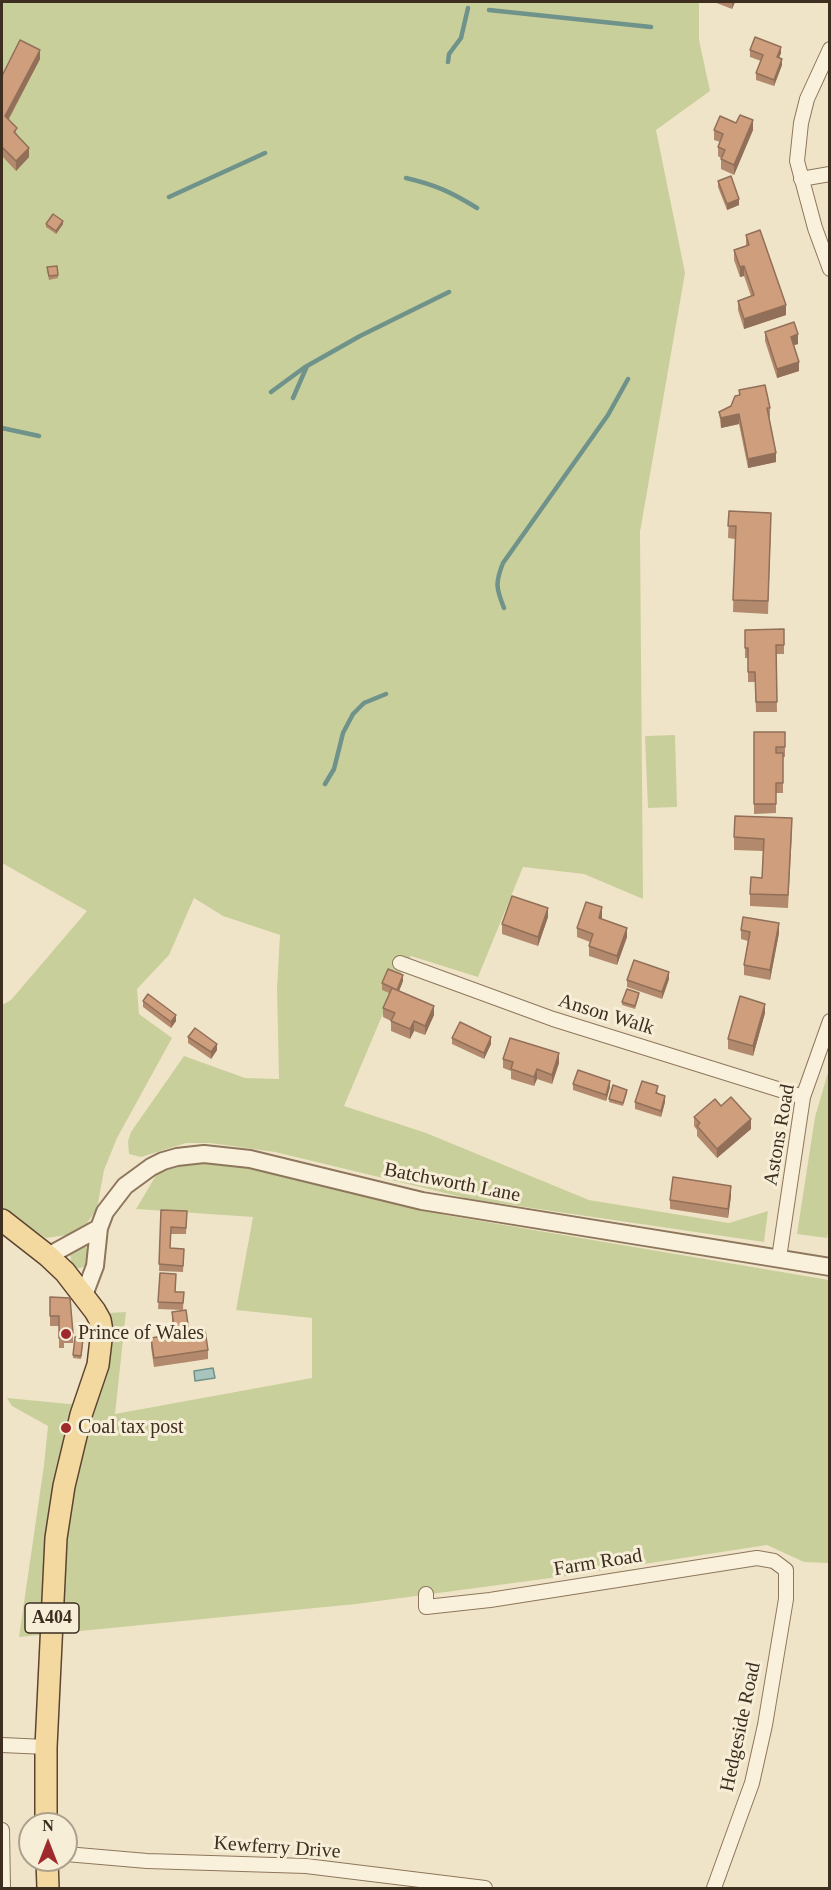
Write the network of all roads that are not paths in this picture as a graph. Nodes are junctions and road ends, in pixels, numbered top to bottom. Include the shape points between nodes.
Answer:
1 (830, 49) edge
2 (830, 174) edge
3 (801, 179) junction
4 (830, 269) edge
5 (400, 963) dead end
6 (830, 1021) edge
7 (803, 1097) junction
8 (2, 1220) edge
9 (99, 1228) junction
10 (48, 1256) junction
11 (779, 1258) junction
12 (830, 1267) edge
13 (84, 1295) junction
14 (786, 1570) joint
15 (426, 1594) dead end
16 (2, 1745) edge
17 (46, 1747) junction
18 (46, 1812) edge
19 (2, 1830) edge
20 (78, 1855) edge
21 (47, 1872) edge
22 (3, 1888) edge
23 (48, 1888) edge
24 (485, 1888) edge
25 (714, 1888) edge

1 - 3 street via 807,99 801,123 797,161
2 - 3 street
3 - 4 street
5 - 7 street, Anson Walk via 553,1019
6 - 7 street, Astons Road
7 - 11 street, Astons Road
8 - 10 main road, A404
9 - 10 street
9 - 11 street, Batchworth Lane via 105,1212 138,1175 163,1161 204,1154 250,1159 422,1201
9 - 13 street, Batchworth Lane via 95,1266
10 - 13 main road, A404
11 - 12 street, Batchworth Lane
13 - 17 main road, A404 via 100,1320 102,1340 64,1486 56,1538
14 - 15 street, Farm Road via 774,1561 757,1558 486,1601 426,1607
14 - 25 street, Hedgeside Road via 786,1599 760,1748 752,1783
16 - 17 street
17 - 18 main road, A404
19 - 22 street
20 - 24 street, Kewferry Drive via 306,1866
21 - 23 main road

